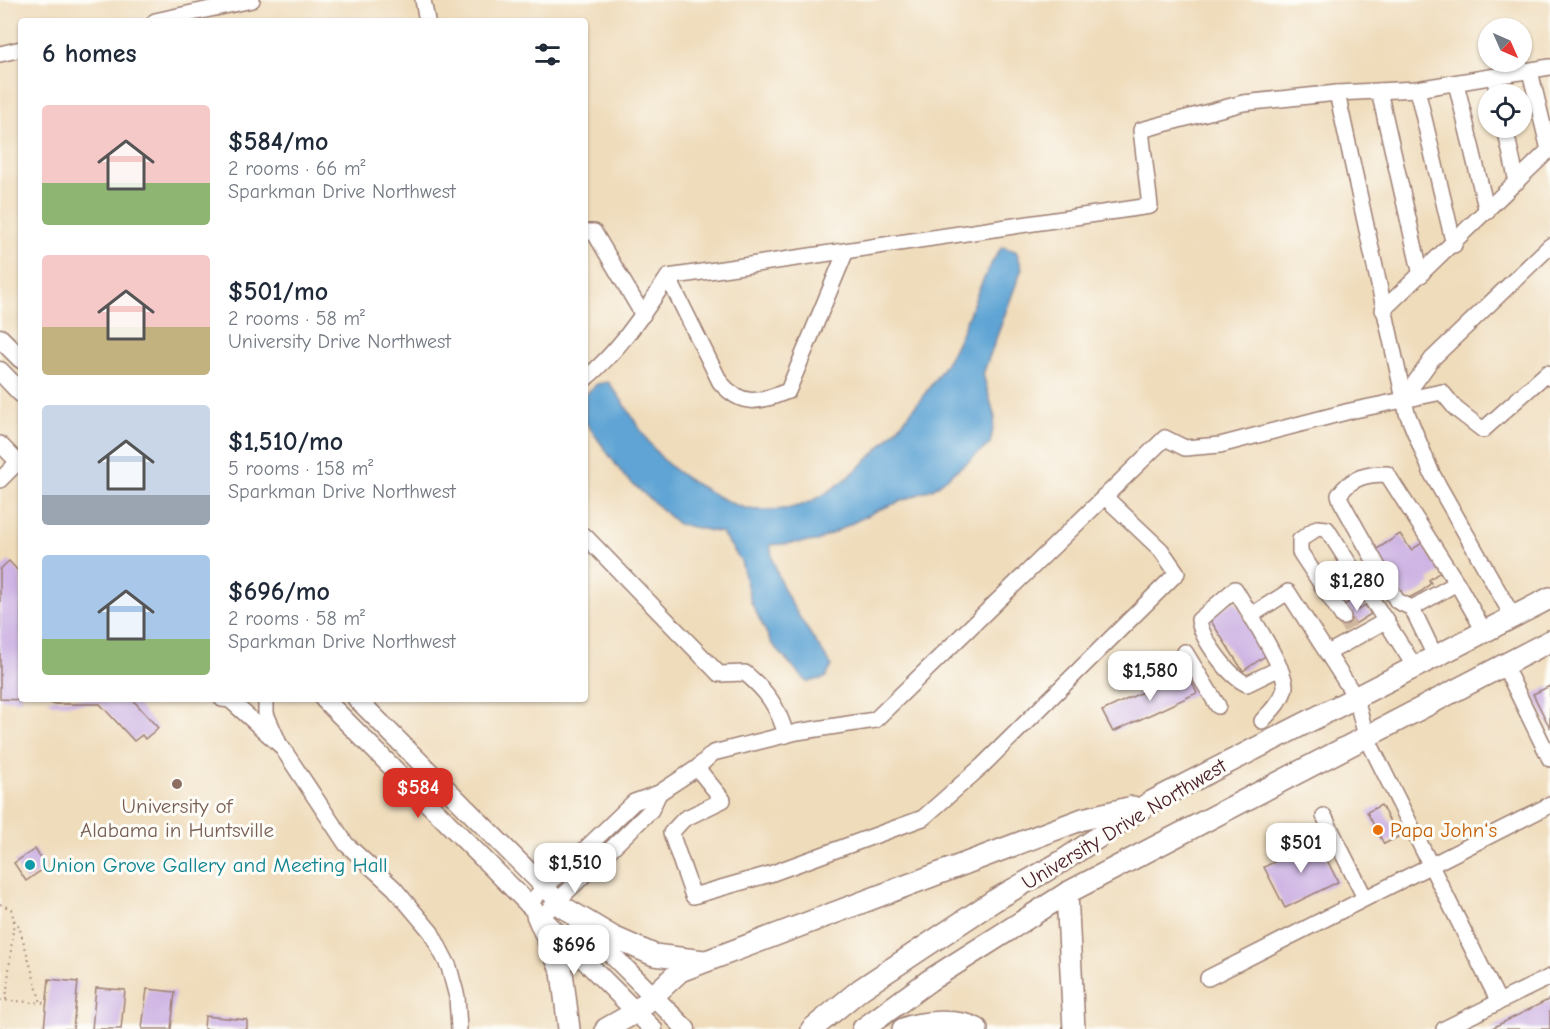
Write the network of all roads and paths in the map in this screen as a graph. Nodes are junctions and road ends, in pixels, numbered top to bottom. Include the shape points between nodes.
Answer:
1 (252, 0) edge
2 (423, 0) edge
3 (168, 18) edge
4 (426, 18) edge
5 (18, 50) edge
6 (0, 54) edge
7 (1550, 67) edge
8 (1532, 71) edge
9 (1524, 72) edge
10 (1530, 72) edge
11 (1494, 77) junction
12 (1456, 83) junction
13 (1496, 84) edge
14 (1417, 89) junction
15 (1379, 91) junction
16 (1337, 93) junction
17 (1507, 138) edge
18 (1549, 150) edge
19 (1517, 182) junction
20 (1487, 212) junction
21 (588, 232) edge
22 (1454, 245) junction
23 (1550, 247) edge
24 (846, 251) junction
25 (1421, 275) junction
26 (668, 277) junction
27 (1383, 310) junction
28 (643, 315) junction
29 (0, 338) edge
30 (18, 357) edge
31 (0, 371) edge
32 (588, 376) edge
33 (1550, 378) edge
34 (18, 390) edge
35 (1403, 399) junction
36 (0, 444) edge
37 (18, 462) edge
38 (18, 466) edge
39 (0, 480) edge
40 (1104, 496) junction
41 (588, 539) edge
42 (1457, 583) junction
43 (1550, 598) edge
44 (1412, 608) junction
45 (1250, 616) junction
46 (1514, 617) junction
47 (1387, 620) junction
48 (1350, 628) junction
49 (1484, 631) junction
50 (1550, 641) edge
51 (1185, 652) dead end
52 (1328, 653) junction
53 (1435, 657) junction
54 (1504, 665) junction
55 (1415, 667) junction
56 (1280, 668) junction
57 (1356, 698) junction
58 (230, 702) edge
59 (266, 702) edge
60 (327, 702) edge
61 (360, 702) edge
62 (1218, 706) dead end
63 (1262, 721) dead end
64 (786, 735) junction
65 (1366, 736) junction
66 (280, 746) junction
67 (1550, 759) edge
68 (697, 768) junction
69 (1151, 802) junction
70 (1550, 805) edge
71 (1324, 816) dead end
72 (1431, 865) junction
73 (1067, 893) junction
74 (1365, 898) junction
75 (554, 899) junction
76 (0, 904) edge
77 (535, 913) junction
78 (14, 920) junction
79 (707, 961) junction
80 (1550, 977) edge
81 (1208, 978) dead end
82 (653, 996) junction
83 (0, 1000) edge
84 (6, 1000) junction
85 (1499, 1002) junction
86 (41, 1003) junction
87 (46, 1003) dead end
88 (636, 1012) junction
89 (0, 1028) edge
90 (12, 1029) edge
91 (459, 1029) edge
92 (569, 1029) edge
93 (606, 1029) edge
94 (653, 1029) edge
95 (686, 1029) edge
96 (812, 1029) edge
97 (864, 1029) edge
98 (903, 1029) edge
99 (977, 1029) edge
100 (1074, 1029) edge
101 (1444, 1029) edge

1 - 3 street
2 - 4 street
5 - 6 street
7 - 8 street
9 - 11 street
10 - 18 street
11 - 12 street
11 - 13 street
12 - 14 street
12 - 20 street
14 - 15 street
14 - 22 street
15 - 16 street
15 - 25 street
16 - 24 street via 1243,103 1142,130 1150,206
16 - 27 street
17 - 19 street
18 - 19 street
19 - 20 street
20 - 22 street
21 - 28 street via 594,232
22 - 25 street
23 - 35 street via 1432,359
24 - 26 street
24 - 26 street via 788,391 760,402 732,396 720,382
25 - 27 street
26 - 28 street
27 - 35 street
28 - 32 street
29 - 30 main road
31 - 34 main road
33 - 35 street via 1546,373 1483,430 1442,392
35 - 40 street via 1220,445 1185,448 1165,438
35 - 46 street via 1432,474
36 - 37 street
38 - 39 street
40 - 64 street via 875,720
40 - 68 street via 1161,550 1177,573 923,819 770,874 693,896 671,833 684,819 723,800
41 - 64 street via 719,674 745,673 764,688 779,710
42 - 44 street
42 - 44 street via 1387,474 1366,474 1344,487 1339,495 1341,501 1397,602
42 - 49 street
43 - 46 highway, University Drive Northwest
44 - 53 street
45 - 52 street via 1288,592
45 - 56 street
45 - 56 street via 1235,589 1199,620 1201,632 1236,680 1247,684
46 - 49 highway, University Drive Northwest
47 - 48 street
47 - 48 street via 1327,529 1317,528 1299,540 1300,552
47 - 55 street
48 - 52 street
49 - 53 highway, University Drive Northwest
50 - 54 highway, University Drive Northwest
51 - 62 street
52 - 57 street
53 - 55 highway, University Drive Northwest
54 - 65 highway, University Drive Northwest
54 - 67 street
55 - 57 highway, University Drive Northwest
56 - 63 street via 1285,686 1279,701
57 - 65 street
57 - 69 highway, University Drive Northwest
58 - 66 street
59 - 66 street via 266,714
60 - 77 main road
61 - 75 main road
64 - 68 street via 713,753
65 - 72 street
65 - 73 highway, University Drive Northwest
66 - 91 street via 346,844 394,888 431,932 449,967 457,997
68 - 75 street via 659,793 651,810
69 - 79 highway via 1083,819
69 - 96 highway, University Drive Northwest via 861,989
70 - 72 street
71 - 74 street
72 - 74 street
72 - 85 street
73 - 97 highway, University Drive Northwest via 930,980
73 - 100 highway
74 - 81 street
75 - 77 street
75 - 79 highway via 613,937 654,955
75 - 82 main road
76 - 78 path via 10,909
77 - 88 main road
77 - 92 highway via 562,972
78 - 84 path
78 - 86 path
79 - 82 highway via 680,971
80 - 85 street
82 - 88 highway
82 - 95 main road
83 - 84 path
84 - 86 path
85 - 101 street
86 - 87 path
88 - 93 highway
88 - 94 main road
89 - 90 path
98 - 99 highway via 942,1023

